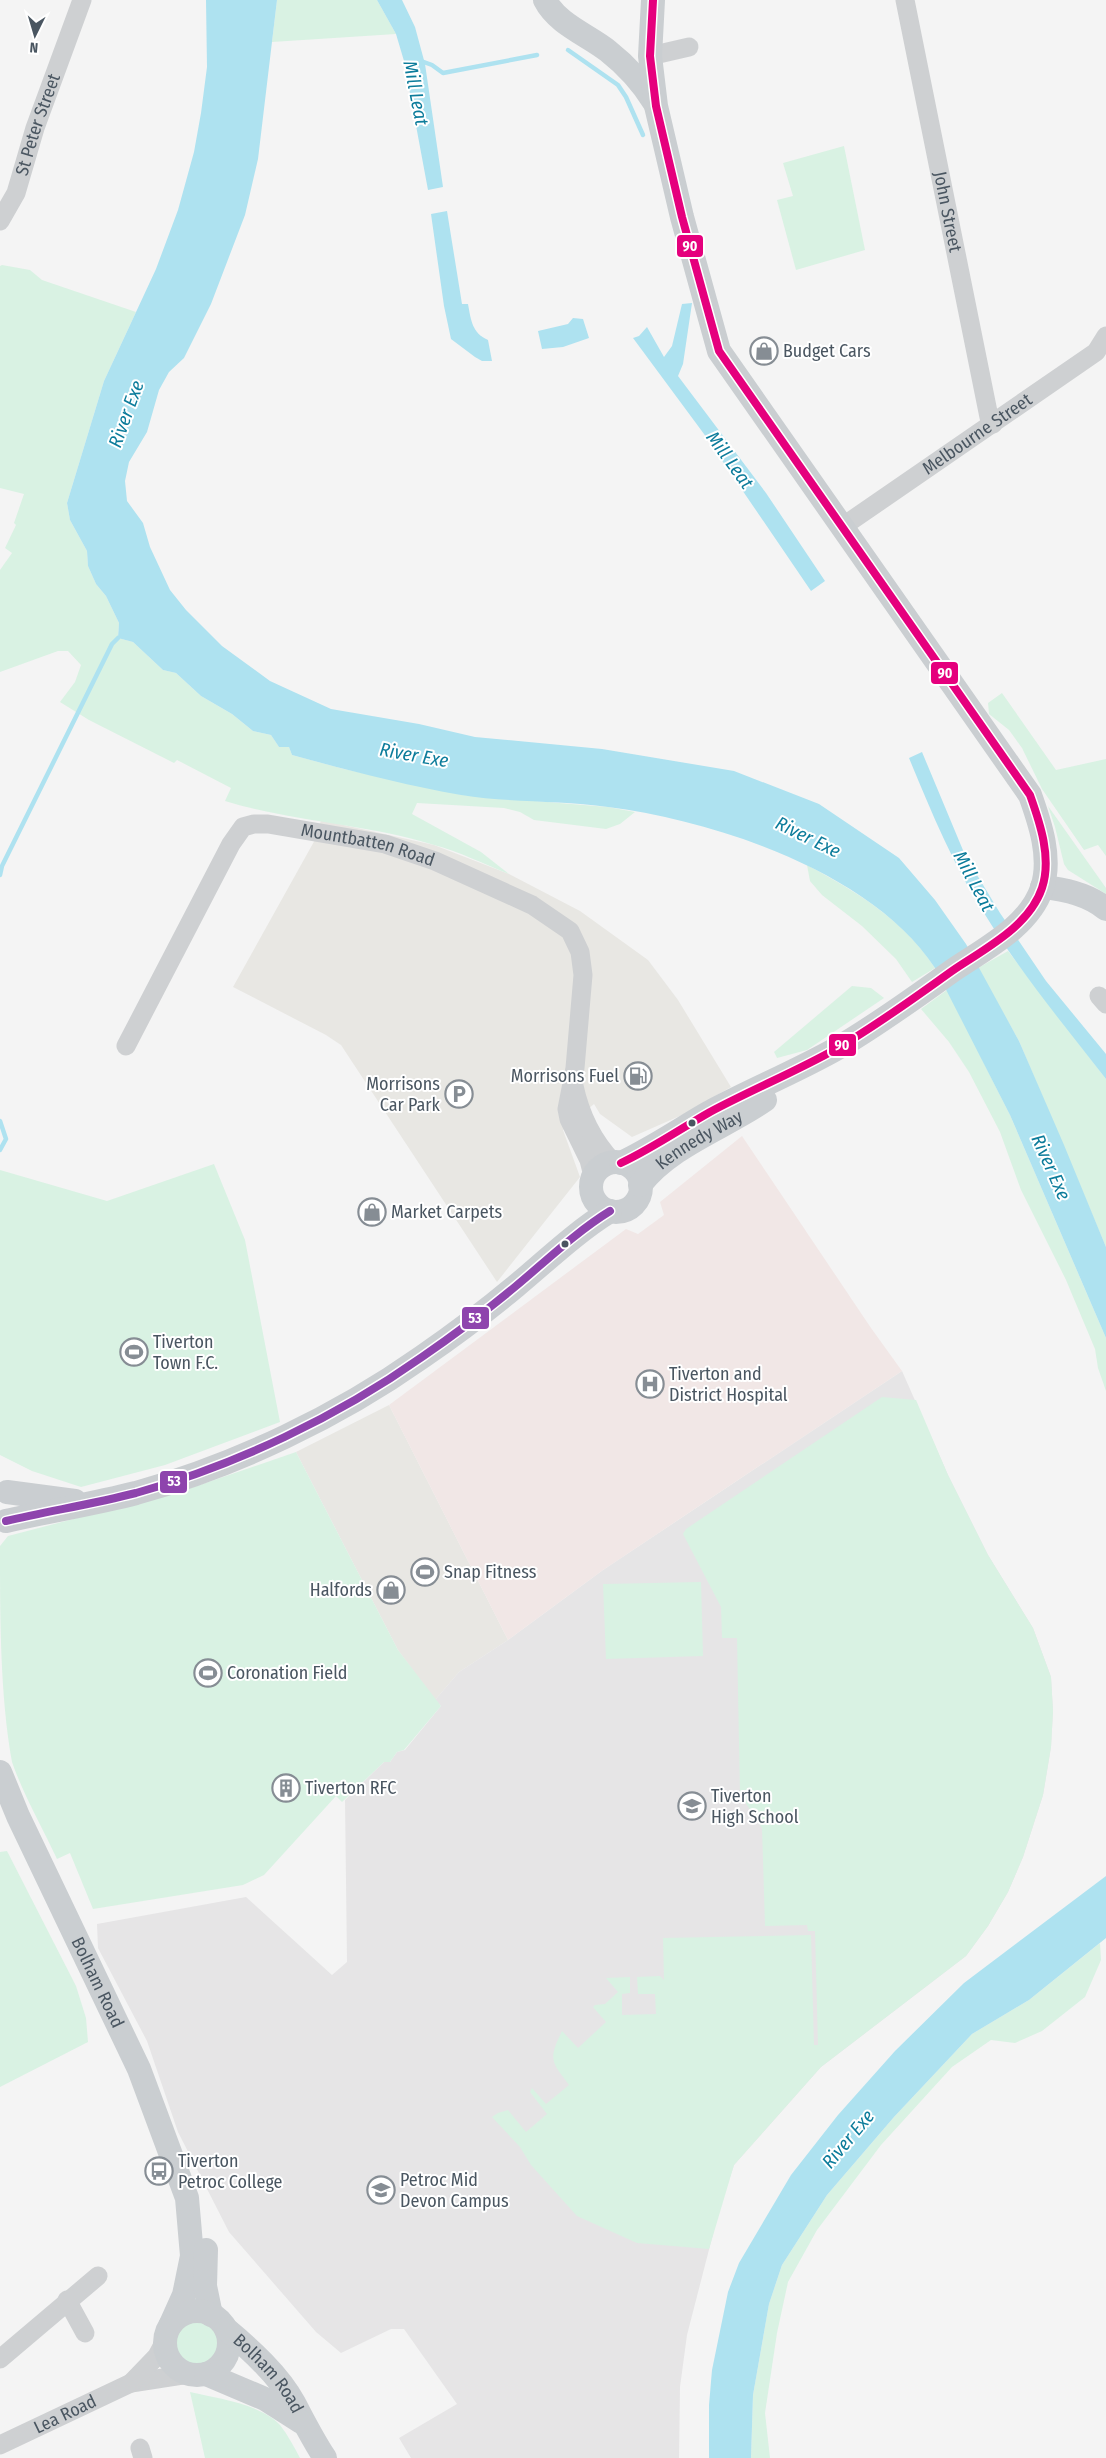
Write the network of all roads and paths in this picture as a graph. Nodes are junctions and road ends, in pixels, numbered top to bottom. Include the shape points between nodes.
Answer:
1 (82, 0) edge
2 (545, 0) edge
3 (653, 0) edge
4 (905, 0) edge
5 (651, 24) junction
6 (689, 47) dead end
7 (650, 56) junction
8 (627, 66) junction
9 (656, 106) junction
10 (0, 221) edge
11 (1106, 336) edge
12 (993, 424) junction
13 (842, 526) junction
14 (1042, 887) junction
15 (1106, 909) edge
16 (126, 1046) dead end
17 (836, 1049) junction
18 (573, 1083) junction
19 (617, 1162) junction
20 (592, 1183) junction
21 (640, 1185) junction
22 (610, 1211) junction
23 (547, 1258) junction
24 (4, 1489) edge
25 (87, 1503) junction
26 (3, 1523) edge
27 (0, 1772) edge
28 (187, 2198) junction
29 (98, 2276) dead end
30 (67, 2300) junction
31 (218, 2322) junction
32 (168, 2332) junction
33 (85, 2333) dead end
34 (0, 2359) edge
35 (198, 2374) junction
36 (131, 2383) junction
37 (304, 2425) junction
38 (0, 2445) edge
39 (324, 2458) edge

1 - 10 street, St Peter Street via 35,128 16,193
2 - 8 main road via 561,19
3 - 5 main road
4 - 12 street, John Street
5 - 7 main road
5 - 8 main road via 639,55
6 - 7 street
7 - 9 main road
8 - 9 main road via 641,80
9 - 13 main road via 682,217 719,350
11 - 12 street, Melbourne Street via 1096,352
12 - 13 street, Melbourne Street
13 - 14 main road via 1030,795 1040,824 1045,861
14 - 15 main road via 1066,889
14 - 17 main road, Kennedy Way via 1032,908 1012,930
16 - 18 street, Mountbatten Road via 232,844 243,827 268,824 385,844 435,860 532,905 570,931 580,952 583,975
17 - 19 main road, Kennedy Way via 711,1112 641,1154
17 - 21 main road, Kennedy Way via 758,1106 667,1158
18 - 19 street, Mountbatten Road via 578,1106 597,1143
18 - 20 street, Mountbatten Road via 568,1098 569,1119 589,1160
19 - 20 main road via 602,1166
19 - 21 main road via 634,1170
20 - 22 main road via 595,1201
20 - 23 main road
21 - 22 main road via 640,1193 632,1205
22 - 23 main road
23 - 25 main road via 503,1297 427,1353 307,1426 169,1483
24 - 25 main road
24 - 26 main road via 11,1507
25 - 26 main road
27 - 28 main road, Bolham Road via 139,2069
28 - 31 main road, Bolham Road via 204,2233 207,2258 205,2286
28 - 32 main road, Bolham Road via 192,2256 184,2295
29 - 30 street
30 - 33 street
30 - 34 street
31 - 32 main road via 194,2312 185,2314
31 - 35 main road via 229,2346 226,2355 215,2370
31 - 37 main road, Bolham Road via 256,2355 294,2402
32 - 35 main road via 169,2358 174,2365
32 - 36 street, Lea Road via 157,2356
35 - 36 street, Lea Road
35 - 37 main road, Bolham Road via 265,2399
36 - 38 street, Lea Road
37 - 39 main road, Bolham Road

